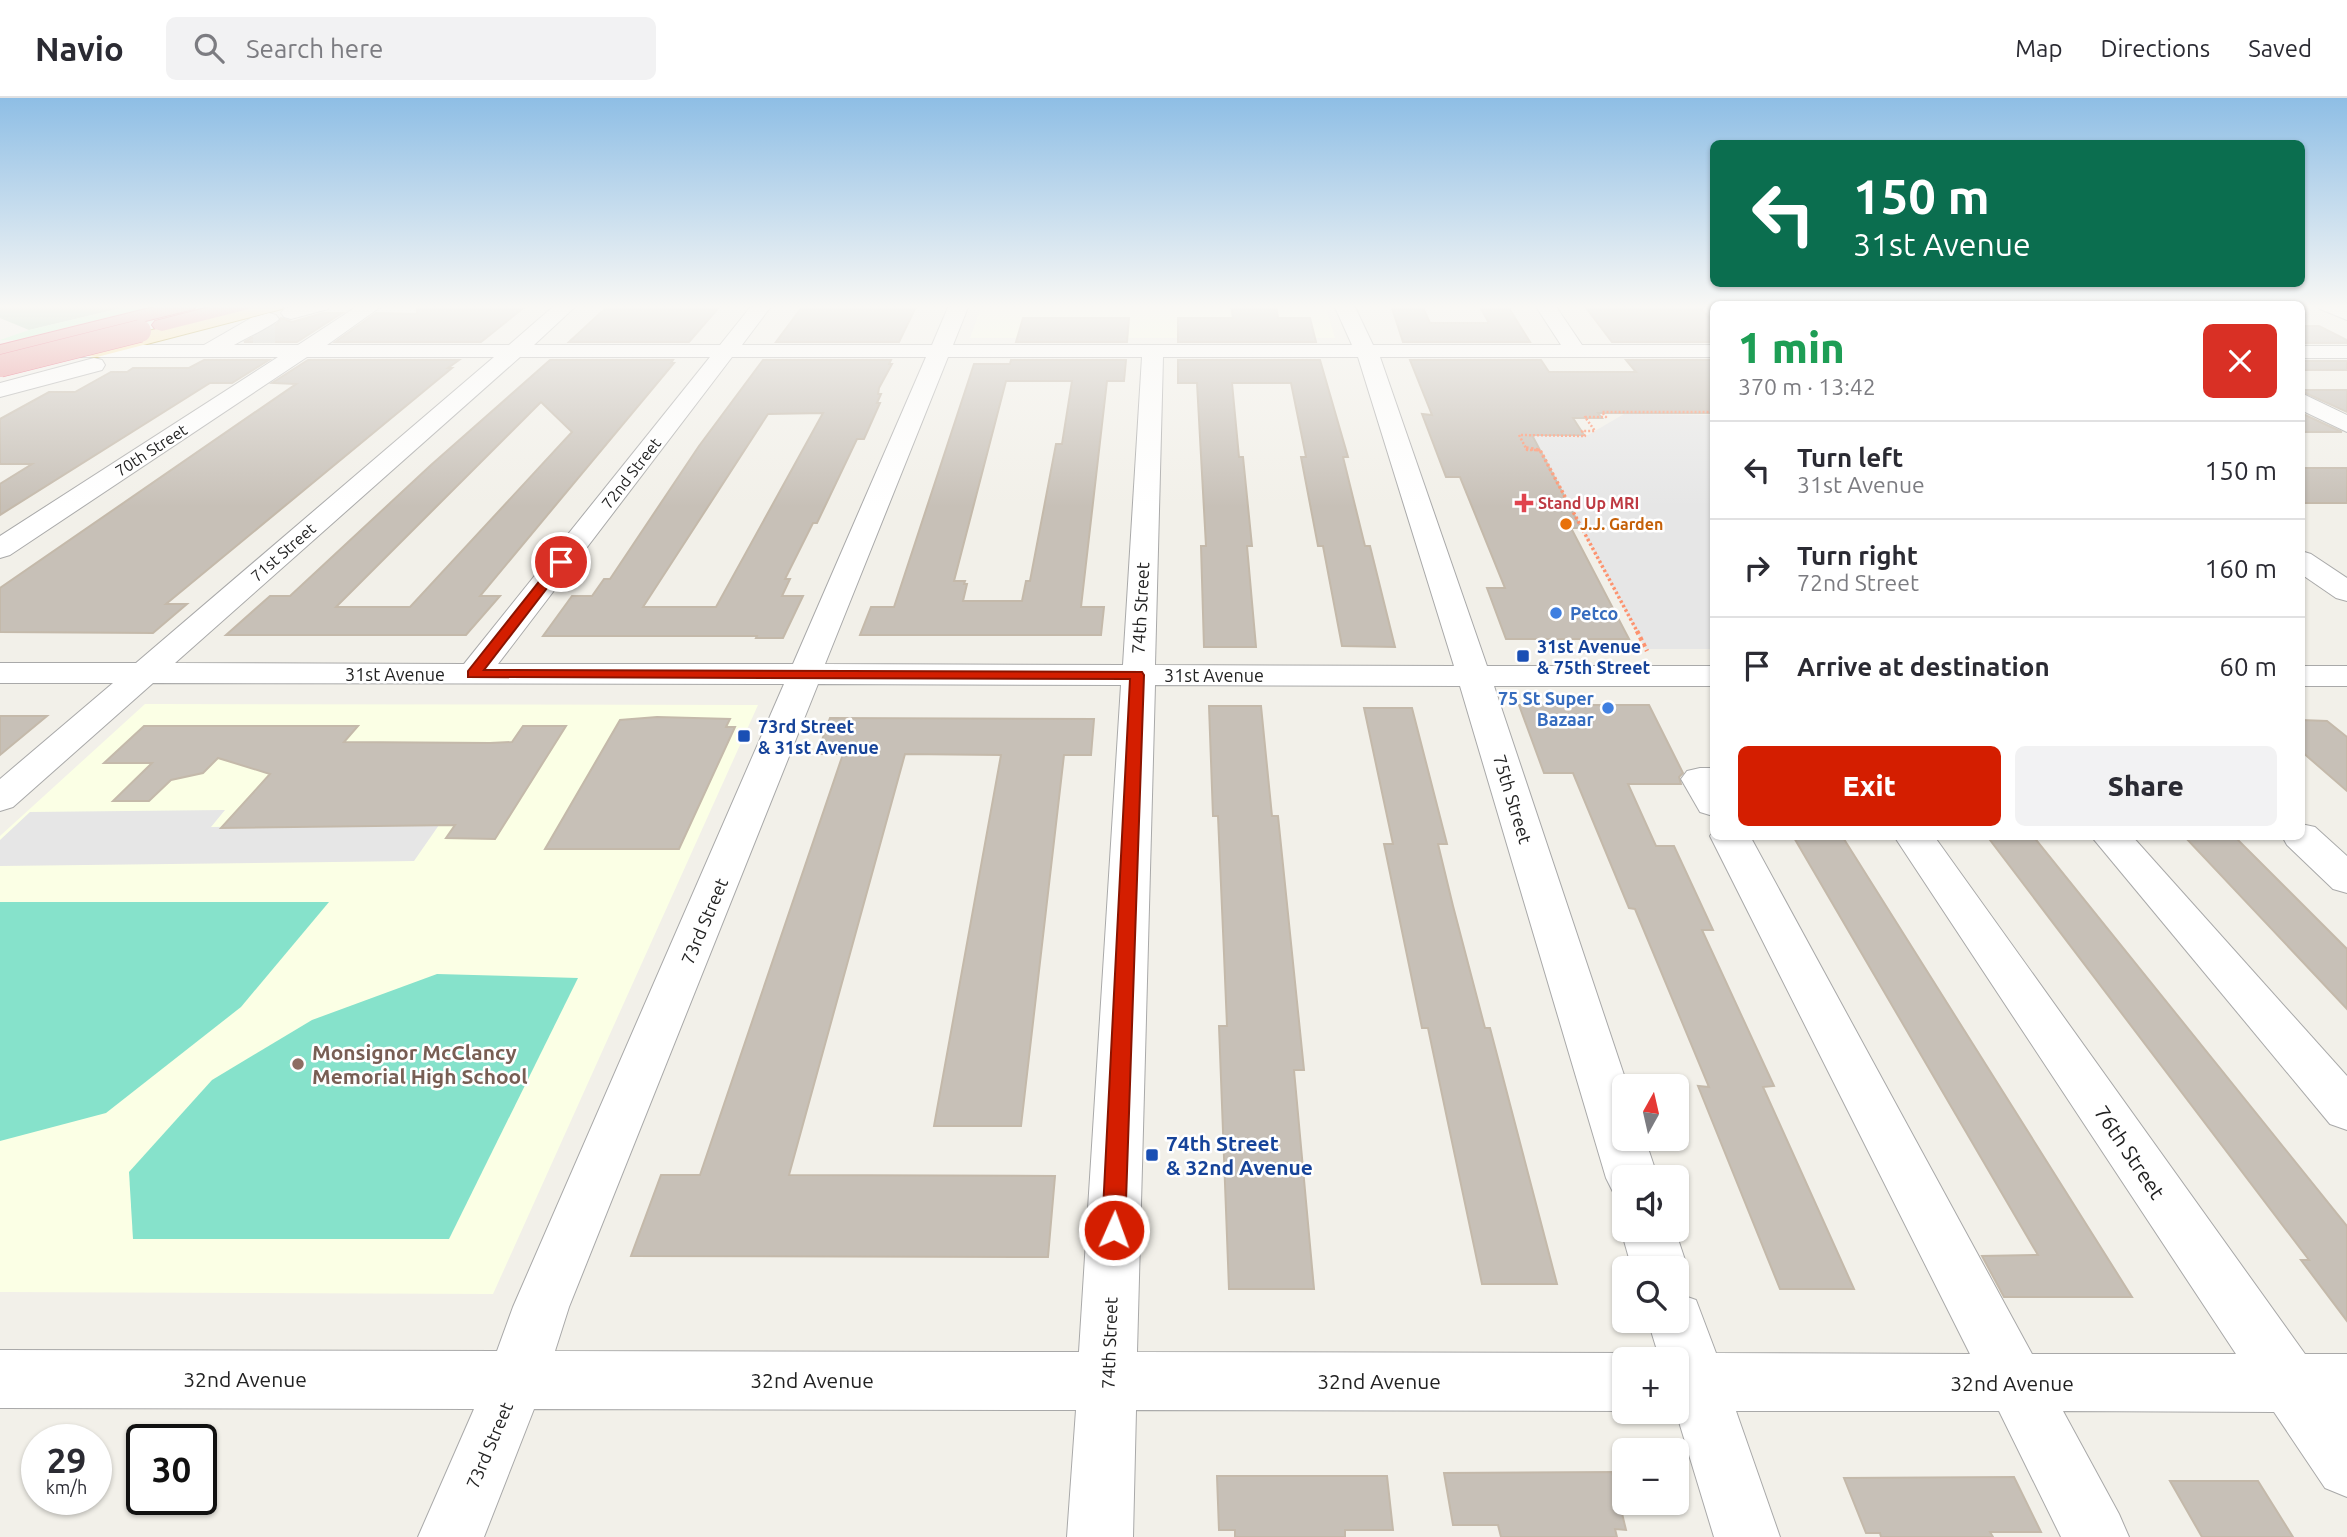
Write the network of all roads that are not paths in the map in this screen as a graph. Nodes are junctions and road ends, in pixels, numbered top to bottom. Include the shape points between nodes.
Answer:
1 (67, 372) edge
2 (213, 372) edge
3 (491, 372) edge
4 (710, 372) edge
5 (931, 372) edge
6 (1152, 372) edge
7 (1373, 372) edge
8 (0, 390) edge
9 (2305, 402) edge
10 (2347, 425) edge
11 (0, 549) edge
12 (2305, 563) edge
13 (2347, 592) edge
14 (0, 673) edge
15 (144, 673) junction
16 (473, 674) junction
17 (806, 674) junction
18 (1137, 675) junction
19 (1474, 675) junction
20 (1710, 676) edge
21 (2305, 676) edge
22 (2347, 676) edge
23 (1710, 779) edge
24 (1710, 798) edge
25 (0, 799) edge
26 (1732, 840) edge
27 (1916, 840) edge
28 (2113, 840) edge
29 (2305, 840) edge
30 (2347, 879) edge
31 (2347, 1110) edge
32 (1628, 1165) edge
33 (0, 1379) edge
34 (516, 1380) junction
35 (1107, 1381) junction
36 (1612, 1382) edge
37 (1689, 1382) edge
38 (2016, 1383) junction
39 (2347, 1383) edge
40 (2290, 1384) junction
41 (1689, 1387) edge
42 (2347, 1466) edge
43 (451, 1537) edge
44 (1100, 1537) edge
45 (1747, 1537) edge
46 (2096, 1537) edge

1 - 8 street
2 - 11 street, 70th Street
3 - 15 street, 71st Street
4 - 16 street, 72nd Street
5 - 17 street, 73rd Street
6 - 18 street, 74th Street
7 - 19 street, 75th Street
9 - 10 street
12 - 13 street
14 - 15 street, 31st Avenue
15 - 16 street, 31st Avenue
15 - 25 street, 71st Street
16 - 17 street, 31st Avenue
17 - 18 street, 31st Avenue
17 - 34 street, 73rd Street via 541,1307
18 - 19 street, 31st Avenue
18 - 35 street, 74th Street
19 - 20 street, 31st Avenue
19 - 32 street, 75th Street
21 - 22 street
23 - 24 street via 1700,779
26 - 38 street
27 - 40 street, 76th Street
28 - 31 street
29 - 30 street
33 - 34 street, 32nd Avenue
34 - 35 street, 32nd Avenue
34 - 43 street, 73rd Street
35 - 36 street, 32nd Avenue
35 - 44 street, 74th Street
37 - 38 street, 32nd Avenue
38 - 40 street, 32nd Avenue
38 - 46 street
39 - 40 street, 32nd Avenue
40 - 42 street, 76th Street
41 - 45 street

